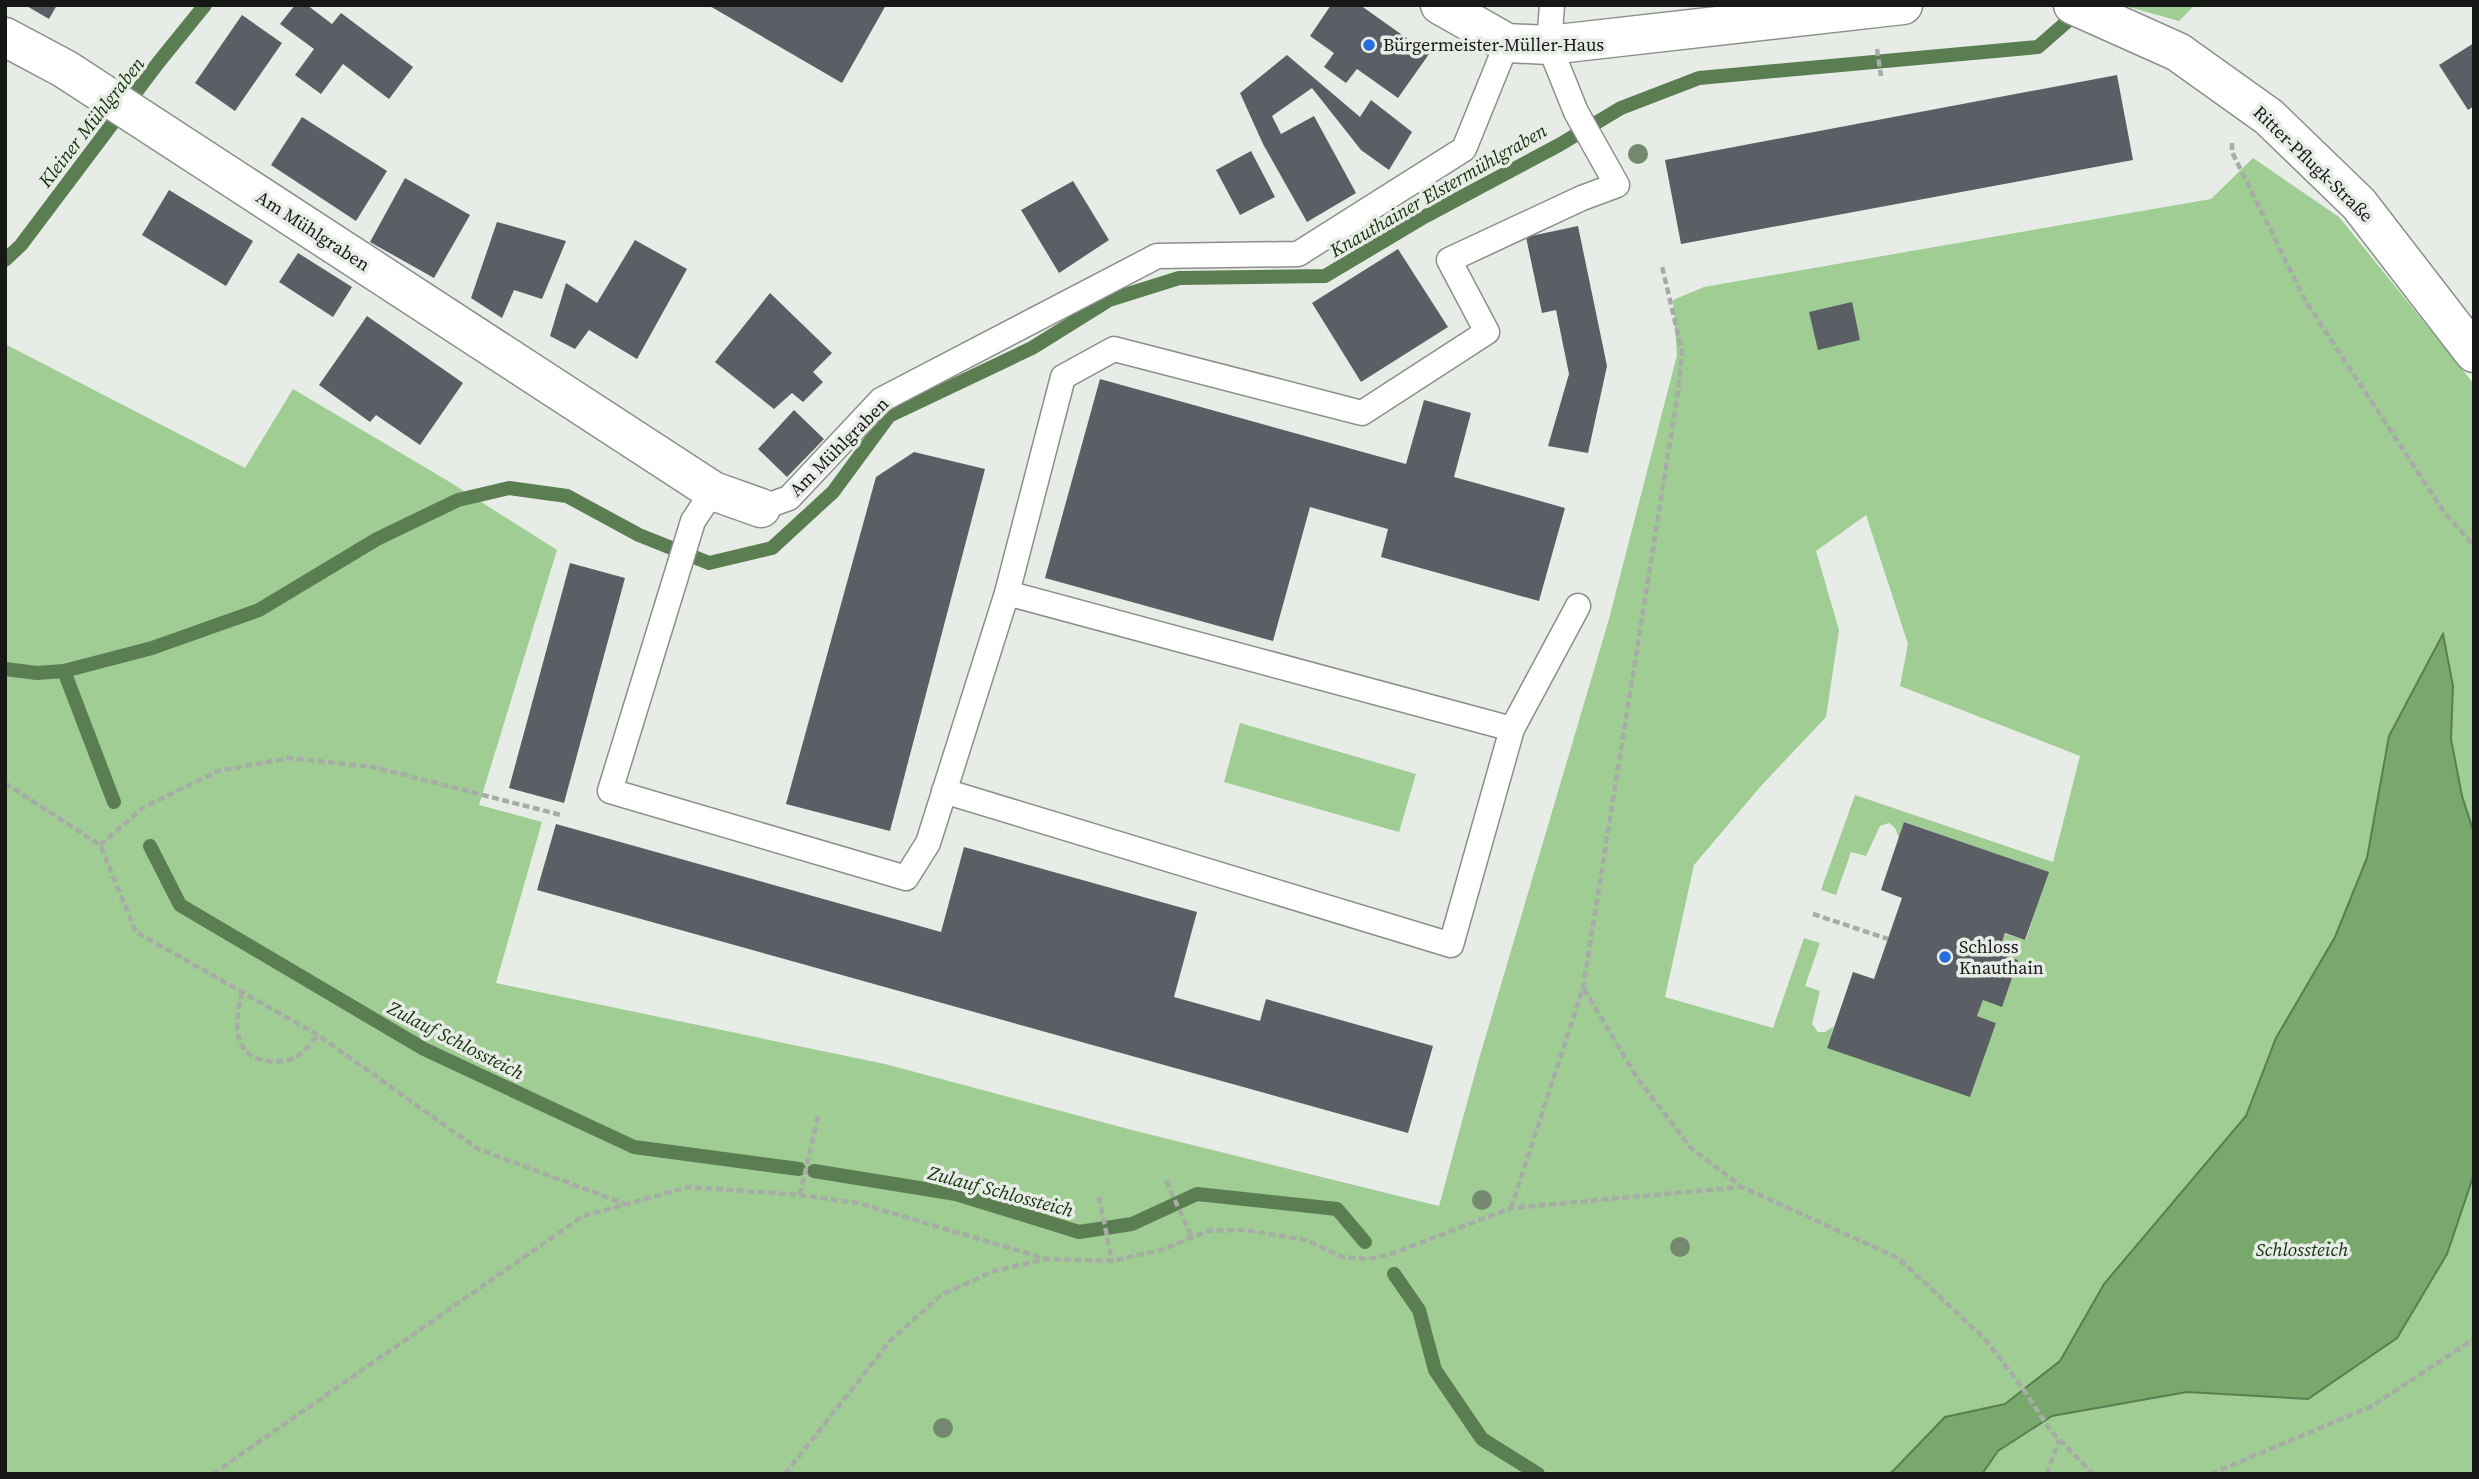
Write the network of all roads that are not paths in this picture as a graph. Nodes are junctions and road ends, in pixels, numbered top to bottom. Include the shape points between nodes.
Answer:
1 (1440, 5) edge
2 (1552, 5) edge
3 (1903, 5) edge
4 (2073, 5) edge
5 (5, 37) edge
6 (1507, 43) junction
7 (1549, 45) junction
8 (2474, 353) edge
9 (703, 506) junction
10 (761, 508) joint
11 (1007, 593) junction
12 (1578, 606) dead end
13 (1512, 729) junction
14 (944, 791) junction

1 - 6 street
2 - 7 lane
3 - 7 street
4 - 8 street, Ritter-Pflugk-Straße via 2178,52 2269,117 2359,204
5 - 9 street, Am Mühlgraben via 65,69 143,120
6 - 7 street
6 - 10 lane, Am Mühlgraben via 1464,149 1298,254 1157,256 881,400 789,498
7 - 11 lane via 1576,112 1617,185 1449,260 1487,332 1362,413 1114,349 1063,377
9 - 10 street, Am Mühlgraben
9 - 14 lane via 610,791 906,878 928,843
11 - 13 lane
11 - 14 lane
12 - 13 lane
13 - 14 lane via 1451,945

